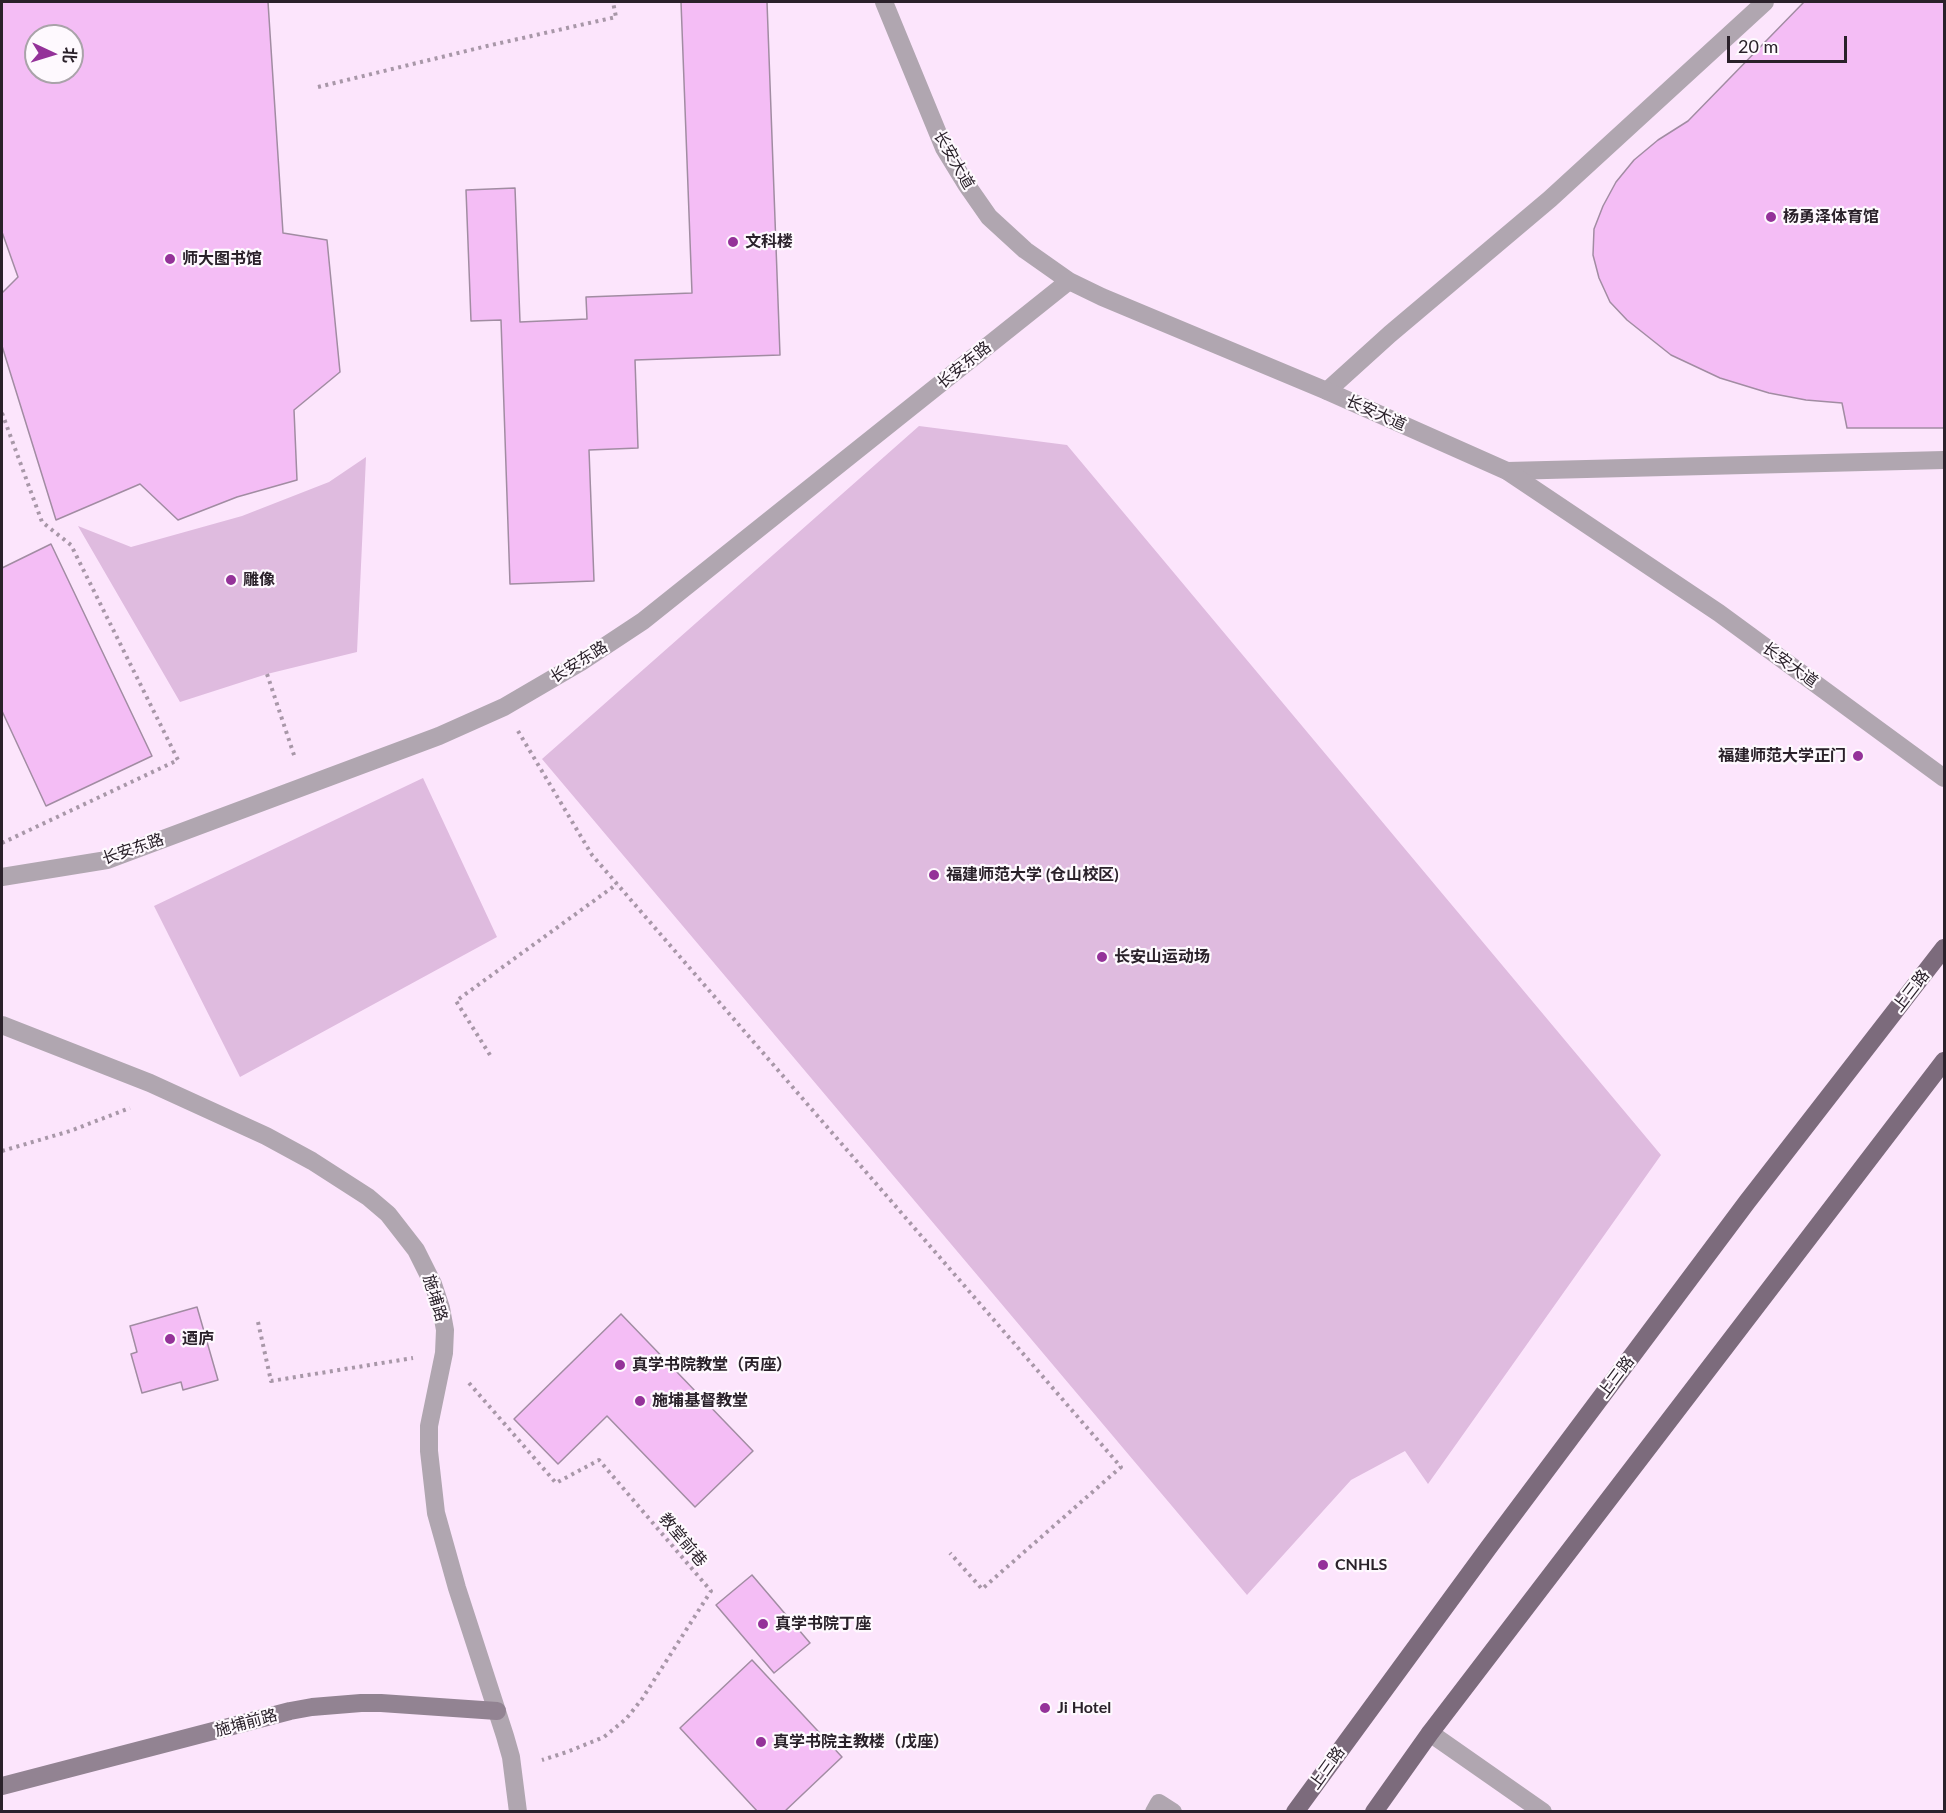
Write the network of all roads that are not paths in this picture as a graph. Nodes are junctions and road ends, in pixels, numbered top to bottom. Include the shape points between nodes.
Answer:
1 (884, 2) edge
2 (1765, 2) edge
3 (1069, 281) junction
4 (1327, 391) junction
5 (1944, 460) edge
6 (1507, 471) junction
7 (1944, 778) edge
8 (2, 877) edge
9 (1944, 948) edge
10 (2, 1025) edge
11 (1944, 1061) edge
12 (497, 1711) junction
13 (1430, 1733) junction
14 (2, 1786) edge
15 (518, 1812) edge
16 (1154, 1812) edge
17 (1173, 1812) edge
18 (1295, 1812) edge
19 (1374, 1812) edge
20 (1544, 1812) edge

1 - 3 street, 长安大道 via 944,148 966,184 989,217
2 - 4 street via 1550,199
3 - 4 street, 长安大道
3 - 8 street, 长安东路 via 643,621 504,707 440,736 106,860
4 - 6 street, 长安大道
5 - 6 street
6 - 7 street, 长安大道 via 1719,613
9 - 18 main road, 上三路 via 1747,1202
10 - 12 street, 施埔路 via 150,1083 266,1136 368,1197 388,1214 416,1250 433,1284 445,1330 429,1426 436,1513
11 - 13 main road
12 - 14 street, 施埔前路 via 381,1703 312,1707
12 - 15 street, 施埔路 via 508,1746
13 - 19 main road
13 - 20 street
16 - 17 street via 1159,1803

